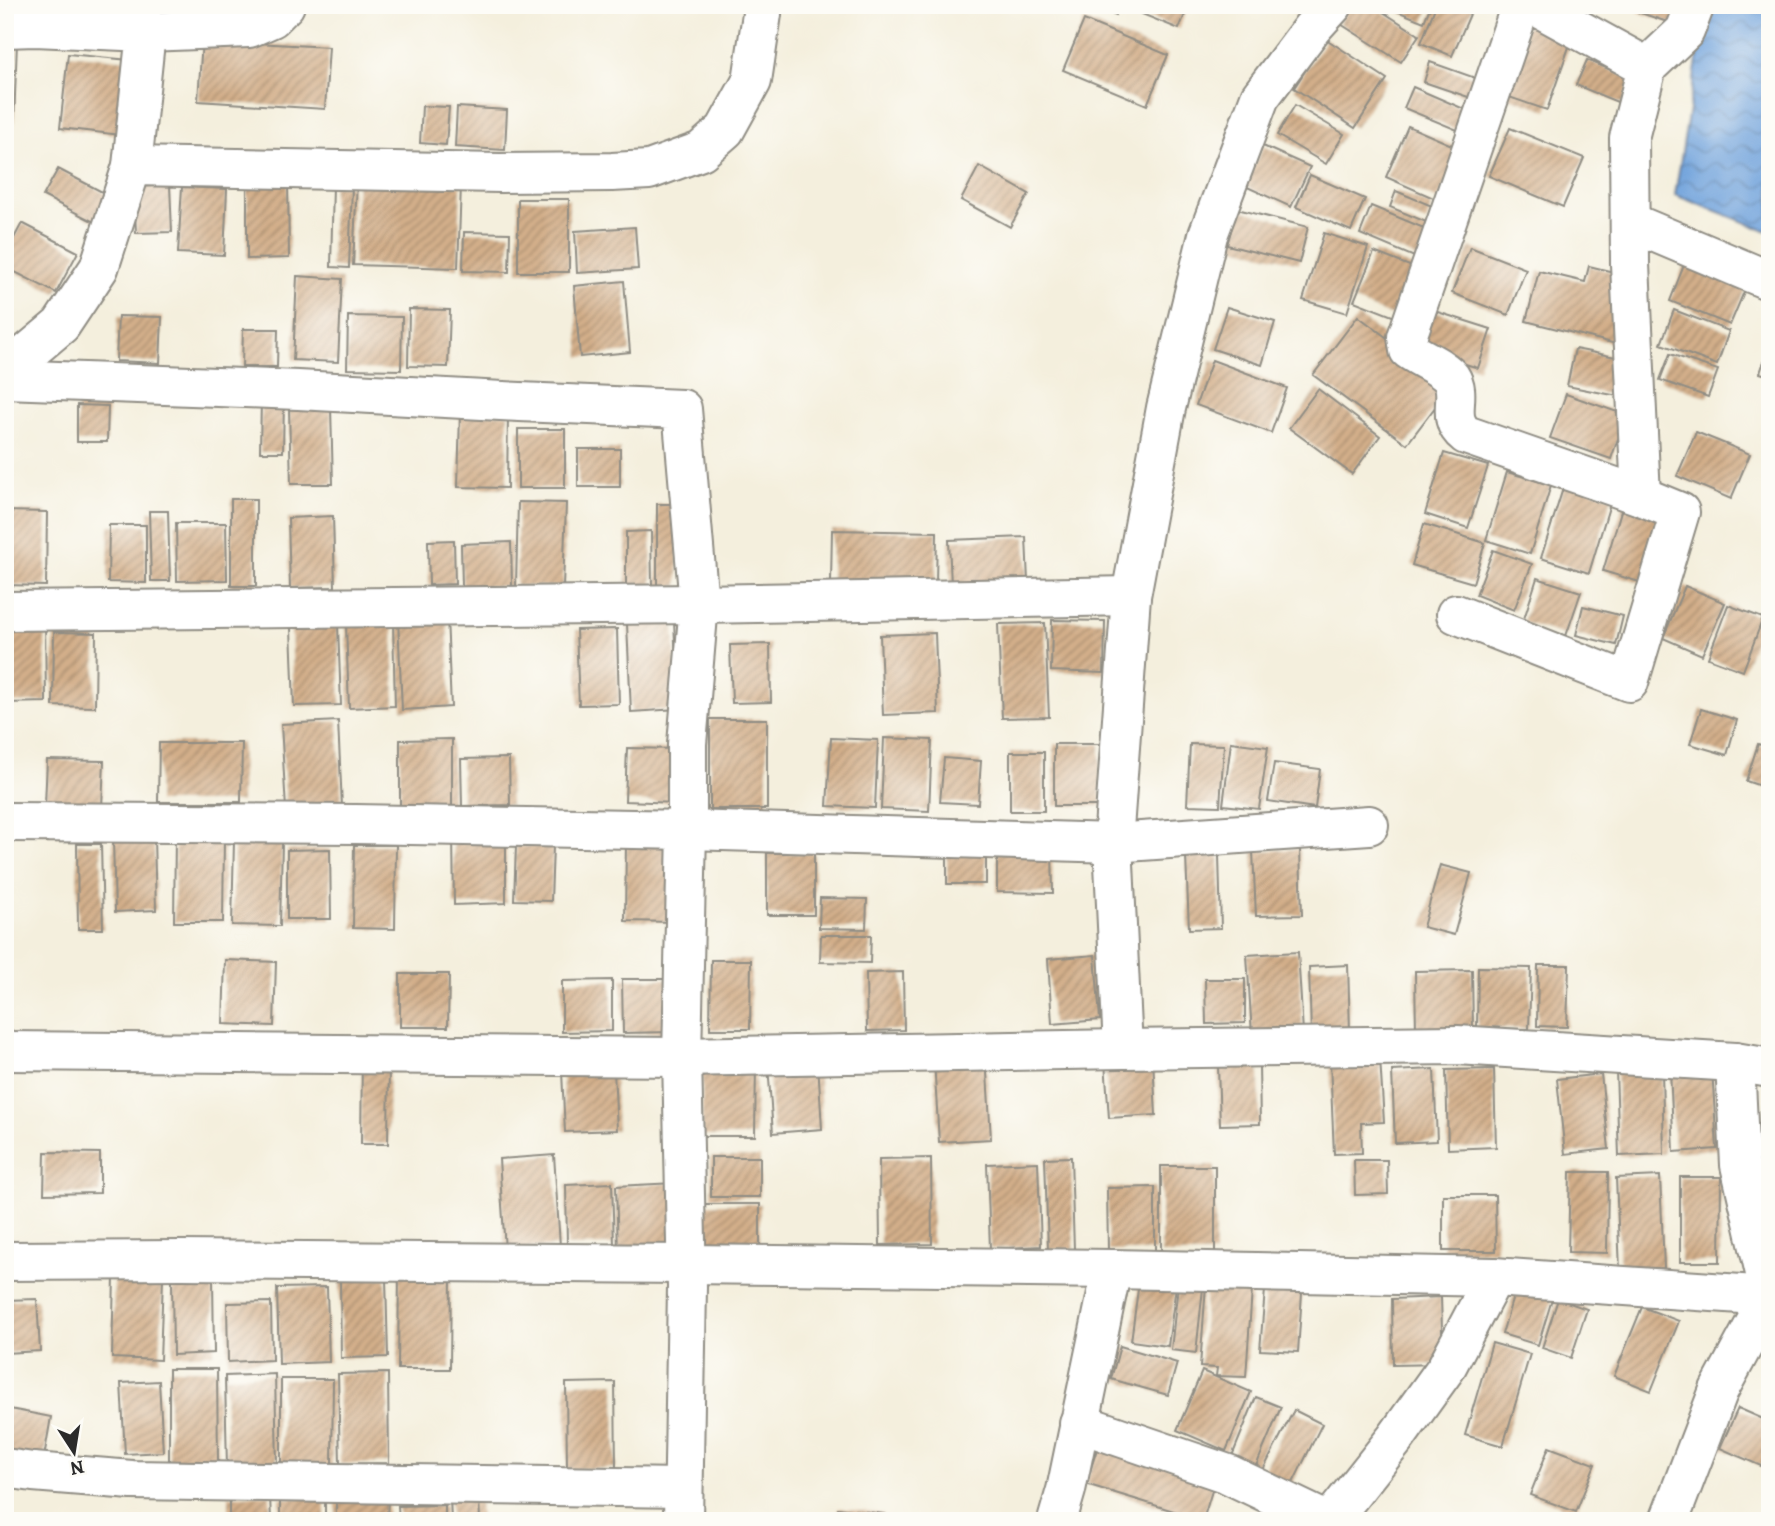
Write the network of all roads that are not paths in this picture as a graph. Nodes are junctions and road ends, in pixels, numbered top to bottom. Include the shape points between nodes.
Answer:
1 (285, 5) edge
2 (761, 5) edge
3 (1334, 5) edge
4 (1521, 5) edge
5 (1534, 5) edge
6 (1695, 5) edge
7 (5, 28) edge
8 (146, 32) junction
9 (1647, 67) junction
10 (132, 166) junction
11 (1630, 222) junction
12 (1770, 281) edge
13 (5, 372) edge
14 (5, 379) edge
15 (1641, 496) junction
16 (1132, 596) junction
17 (699, 604) junction
18 (5, 611) edge
19 (1456, 614) dead end
20 (5, 822) edge
21 (1369, 825) dead end
22 (687, 830) junction
23 (1113, 843) junction
24 (1124, 1049) junction
25 (5, 1051) edge
26 (682, 1057) junction
27 (1752, 1065) edge
28 (5, 1261) edge
29 (686, 1264) junction
30 (1112, 1269) junction
31 (1494, 1277) junction
32 (1770, 1296) edge
33 (1079, 1423) junction
34 (5, 1468) edge
35 (683, 1505) edge
36 (1057, 1521) edge
37 (1328, 1521) edge
38 (1669, 1521) edge

1 - 8 street via 272,18 248,28
2 - 10 street via 752,81 725,130 701,151 649,170 500,173
3 - 16 street via 1260,97 1208,235 1166,408
4 - 15 street via 1407,343 1453,380 1454,413 1466,435
5 - 9 street
6 - 9 street via 1685,31
7 - 8 street
8 - 10 street
9 - 11 street via 1629,138
10 - 13 street via 99,268 61,326
11 - 12 street
11 - 15 street
14 - 17 street via 682,409
15 - 19 street via 1680,512 1629,682
16 - 17 street
16 - 23 street
17 - 18 street
17 - 22 street via 687,744
20 - 22 street
21 - 23 street
22 - 23 street
22 - 26 street
23 - 24 street
24 - 26 street
24 - 27 street via 1457,1045
25 - 26 street
26 - 29 street
27 - 32 street via 1740,1165
28 - 29 street
29 - 30 street
29 - 35 street
30 - 31 street
30 - 33 street
31 - 32 street
31 - 37 street via 1446,1368
32 - 38 street via 1719,1390
33 - 36 street
33 - 37 street via 1227,1474
34 - 35 street via 132,1480

